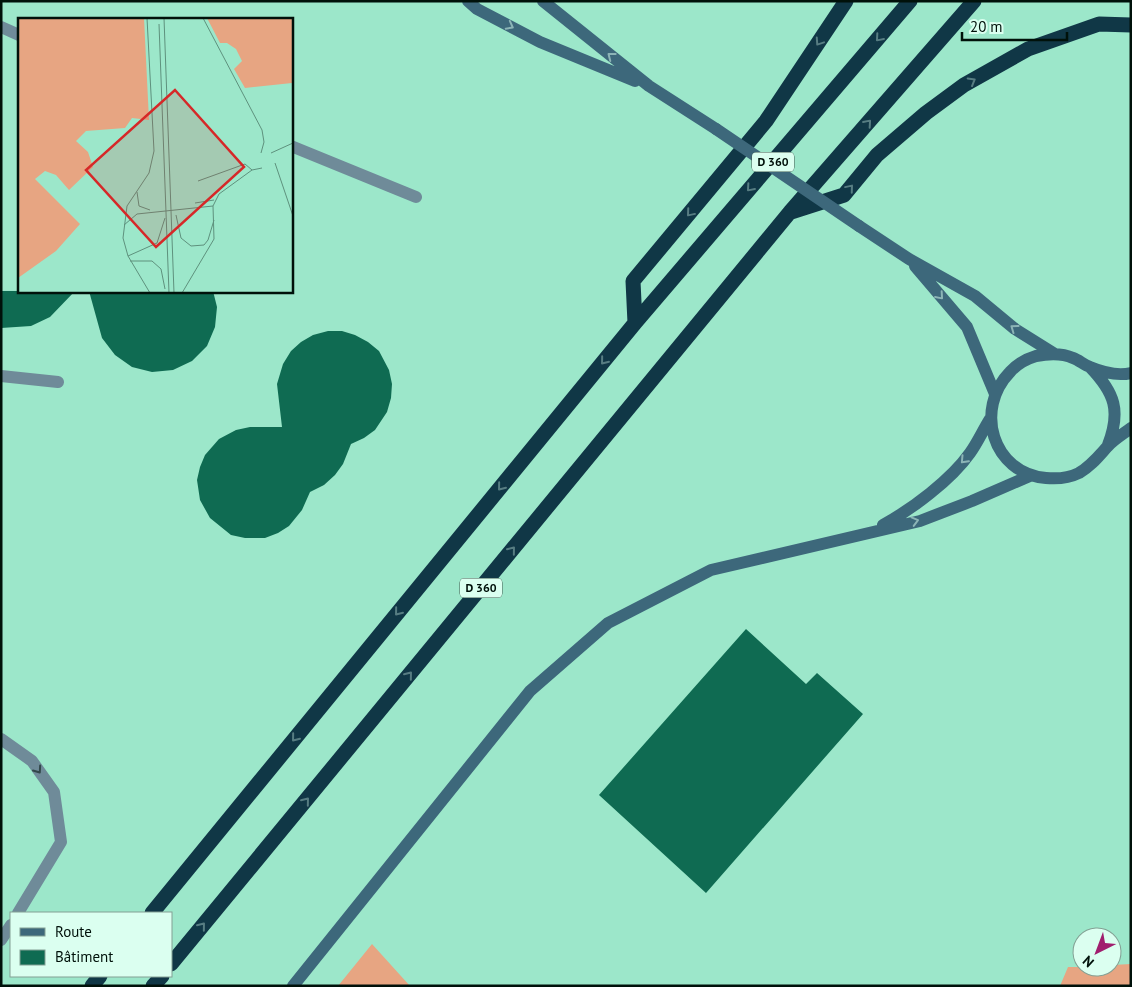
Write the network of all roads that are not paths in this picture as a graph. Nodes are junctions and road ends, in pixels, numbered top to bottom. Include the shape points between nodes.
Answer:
1 (468, 1) edge
2 (543, 1) edge
3 (846, 1) edge
4 (910, 1) edge
5 (974, 1) edge
6 (1131, 25) edge
7 (1, 27) edge
8 (18, 34) edge
9 (649, 86) junction
10 (292, 146) edge
11 (416, 197) dead end
12 (790, 212) junction
13 (909, 259) junction
14 (635, 323) junction
15 (1055, 354) junction
16 (1090, 367) junction
17 (1131, 373) edge
18 (1, 376) edge
19 (58, 382) dead end
20 (994, 394) junction
21 (990, 419) junction
22 (1131, 428) edge
23 (1108, 446) junction
24 (1032, 475) junction
25 (868, 533) junction
26 (1, 739) edge
27 (19, 912) edge
28 (153, 912) edge
29 (10, 926) edge
30 (1, 940) edge
31 (172, 963) edge
32 (293, 986) edge

1 -> 9 street via 540,42
9 -> 2 street
3 -> 14 highway via 766,121 633,281
4 -> 14 highway, D 360
12 -> 5 highway, D 360
12 -> 6 highway via 844,195 877,155 926,113 964,85 1028,49 1099,24
7 - 8 street
9 - 13 street, bridge
10 - 11 street
31 -> 12 highway, D 360
15 -> 13 street via 1015,329 975,296
13 -> 20 street via 967,327
14 -> 28 highway, D 360
15 - 16 street via 1073,358
15 - 20 street via 1034,357 1015,366
16 - 17 street via 1121,375
16 - 23 street via 1104,381 1113,400 1115,415
18 - 19 street
20 - 21 street
21 - 24 street via 994,437 1003,454 1018,468
21 -> 25 street via 970,454 939,486 901,515
22 - 23 street
23 - 24 street via 1095,462 1078,474 1057,479
25 -> 24 street via 920,520
25 - 32 street via 711,570 608,622 530,691
26 -> 27 street via 32,761 54,792 61,842
29 - 30 street

